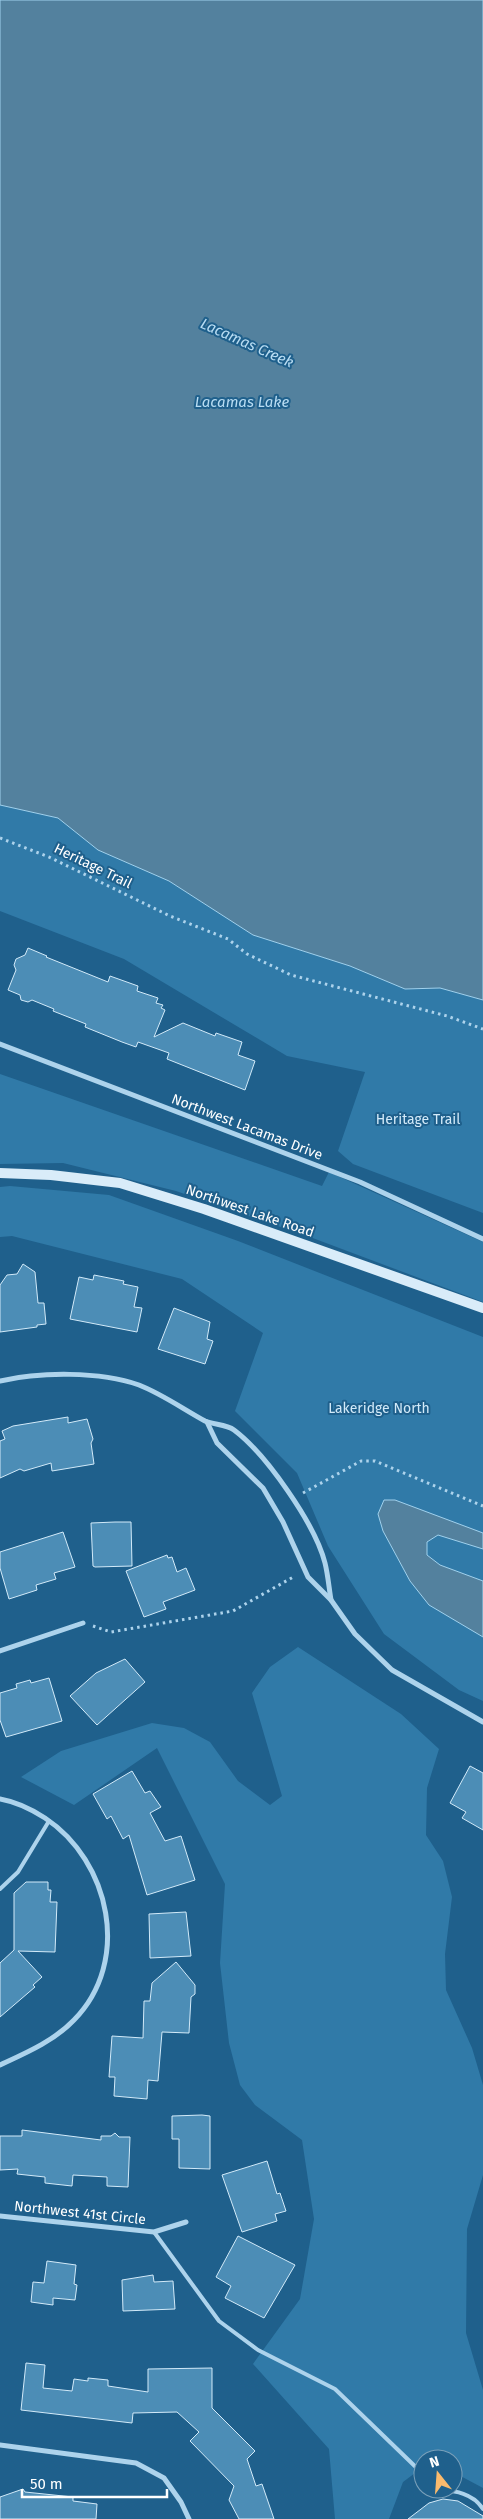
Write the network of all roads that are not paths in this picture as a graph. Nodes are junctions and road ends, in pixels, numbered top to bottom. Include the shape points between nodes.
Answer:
1 (0, 1044) edge
2 (0, 1173) edge
3 (483, 1239) edge
4 (483, 1308) edge
5 (0, 1381) edge
6 (207, 1422) junction
7 (331, 1600) junction
8 (83, 1623) dead end
9 (0, 1651) edge
10 (483, 1722) edge
11 (0, 1799) edge
12 (49, 1821) junction
13 (0, 1889) edge
14 (0, 2065) edge
15 (0, 2216) edge
16 (186, 2222) dead end
17 (154, 2232) junction
18 (0, 2445) edge
19 (413, 2464) edge
20 (463, 2493) edge
21 (483, 2509) edge
22 (189, 2519) edge

1 - 3 street, Northwest Lacamas Drive via 360,1182
2 - 4 main road, Northwest Lake Road via 120,1183 204,1208
5 - 6 street via 16,1377 98,1377 138,1385
6 - 7 street via 217,1443 262,1488 284,1522 308,1576
6 - 7 street via 232,1429 255,1449 282,1482 309,1526 325,1562
7 - 10 street via 355,1634 392,1670
8 - 9 street
11 - 12 street via 32,1810
12 - 13 lane via 18,1872
12 - 14 street via 62,1830 87,1859 98,1880 108,1930 104,1965 93,1993 74,2020 38,2047
15 - 17 street, Northwest 41st Circle
16 - 17 street, Northwest 41st Circle
17 - 19 lane via 219,2320 258,2350 335,2389
18 - 22 street via 136,2463 164,2478
20 - 21 lane

